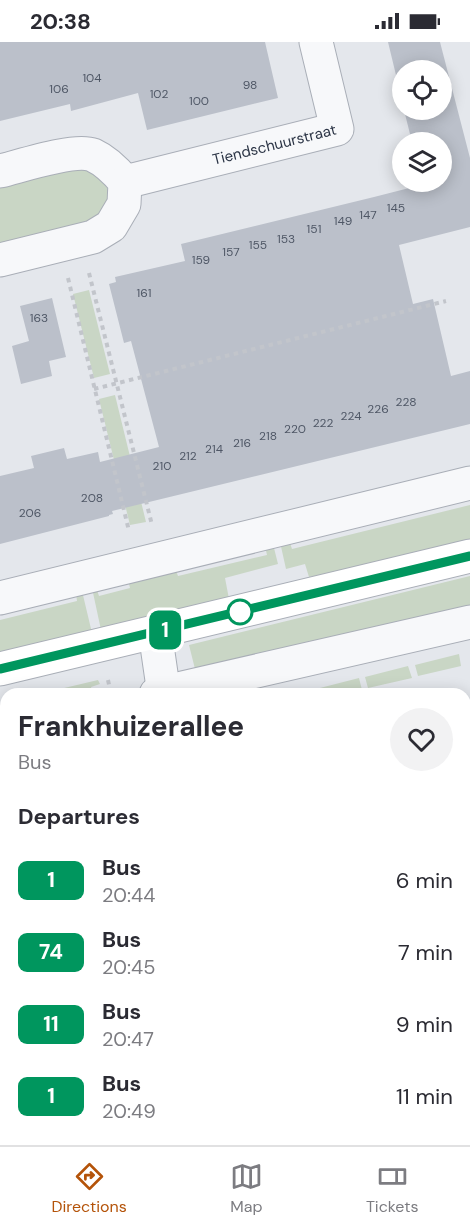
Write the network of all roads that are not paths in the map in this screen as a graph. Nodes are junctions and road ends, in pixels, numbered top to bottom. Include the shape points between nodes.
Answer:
1 (316, 42) edge
2 (0, 171) edge
3 (125, 182) junction
4 (0, 260) edge
5 (470, 483) edge
6 (470, 556) edge
7 (0, 598) edge
8 (470, 622) edge
9 (155, 632) junction
10 (0, 669) edge
11 (160, 688) edge
12 (187, 688) edge

1 - 3 street, Tiendschuurstraat via 338,129
2 - 3 street via 71,154 91,155 112,167
3 - 4 street via 124,204 111,226 93,237
5 - 7 street
6 - 9 main road
8 - 12 street
9 - 10 main road
9 - 11 street

